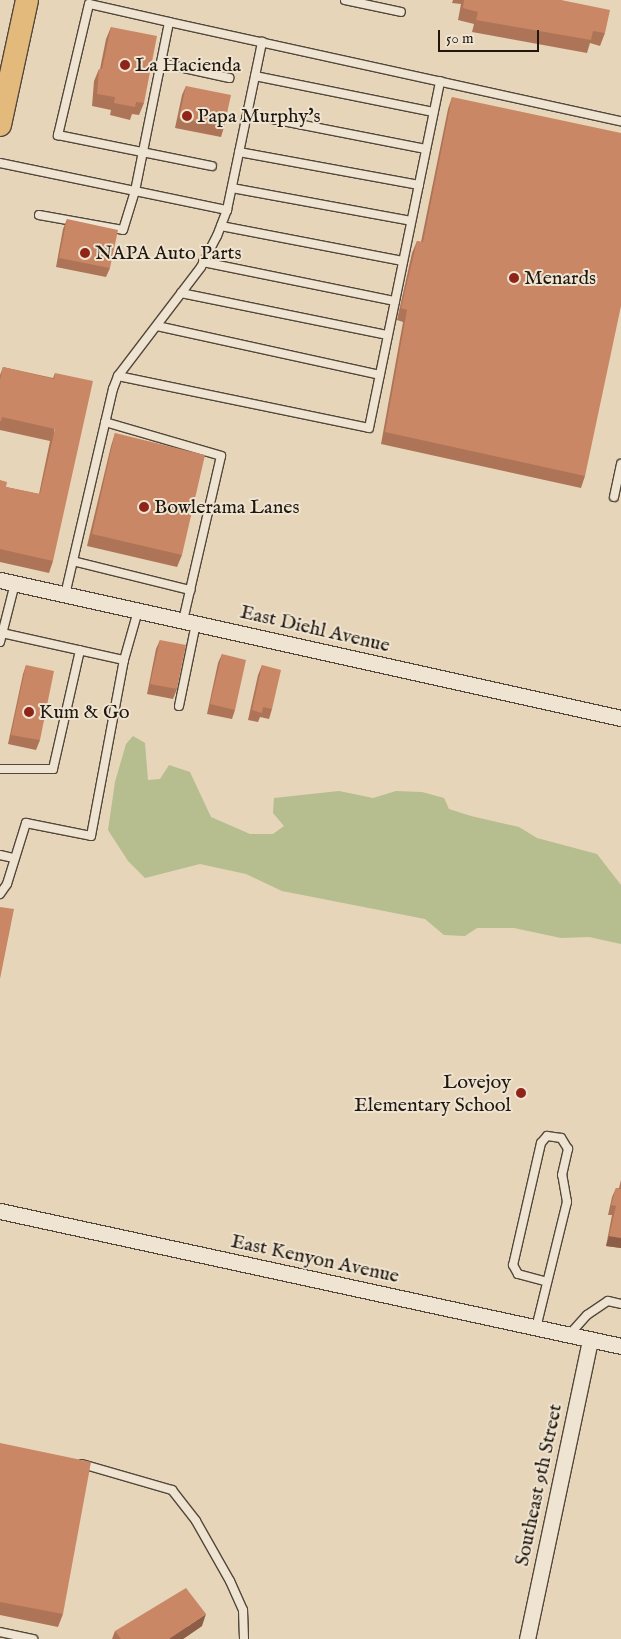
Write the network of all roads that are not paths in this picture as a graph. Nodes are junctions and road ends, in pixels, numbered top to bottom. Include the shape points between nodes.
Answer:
1 (27, 0) edge
2 (345, 0) edge
3 (359, 2) edge
4 (401, 12) dead end
5 (170, 22) junction
6 (262, 42) junction
7 (161, 63) junction
8 (255, 76) junction
9 (229, 78) dead end
10 (440, 81) junction
11 (433, 112) junction
12 (247, 114) junction
13 (621, 121) edge
14 (0, 125) edge
15 (426, 149) junction
16 (143, 152) junction
17 (239, 152) junction
18 (0, 163) edge
19 (212, 166) dead end
20 (418, 185) junction
21 (232, 188) junction
22 (135, 191) junction
23 (227, 210) junction
24 (39, 215) dead end
25 (411, 222) junction
26 (221, 226) junction
27 (403, 261) junction
28 (204, 262) junction
29 (181, 293) junction
30 (395, 301) junction
31 (157, 326) junction
32 (388, 335) junction
33 (380, 375) junction
34 (118, 376) junction
35 (105, 422) junction
36 (621, 464) edge
37 (614, 497) dead end
38 (73, 562) junction
39 (7, 582) edge
40 (190, 590) junction
41 (65, 594) junction
42 (138, 611) junction
43 (189, 622) junction
44 (2, 633) junction
45 (0, 642) edge
46 (80, 650) junction
47 (124, 660) junction
48 (178, 706) dead end
49 (621, 718) edge
50 (0, 768) edge
51 (0, 855) edge
52 (13, 858) junction
53 (0, 894) edge
54 (0, 1211) edge
55 (545, 1281) junction
56 (621, 1304) edge
57 (536, 1328) junction
58 (569, 1335) junction
59 (590, 1340) junction
60 (621, 1346) edge
61 (74, 1462) edge
62 (0, 1632) edge
63 (33, 1639) edge
64 (244, 1639) edge
65 (527, 1639) edge

1 - 14 main road
2 - 3 lane
3 - 4 lane
5 - 6 lane
5 - 7 lane
5 - 16 lane via 89,4 58,135
6 - 8 lane
6 - 10 lane
7 - 9 lane
7 - 16 lane
8 - 11 lane
8 - 12 lane
10 - 11 lane
10 - 13 lane
11 - 15 lane
12 - 15 lane
12 - 17 lane
15 - 20 lane
16 - 19 lane
16 - 22 lane
17 - 20 lane
17 - 21 lane
18 - 22 lane
20 - 25 lane
21 - 23 lane
21 - 25 lane
22 - 23 lane
22 - 24 lane via 123,230
23 - 26 lane
25 - 27 lane
26 - 27 lane
26 - 28 lane
27 - 30 lane
28 - 29 lane
28 - 30 lane
29 - 31 lane
29 - 32 lane
30 - 32 lane
31 - 33 lane
31 - 34 lane
32 - 33 lane
33 - 34 lane via 369,428
34 - 35 lane
35 - 38 lane
35 - 40 lane via 221,456
36 - 37 lane
38 - 40 lane
38 - 41 lane
39 - 41 street, East Diehl Avenue
39 - 44 lane
40 - 43 lane
41 - 42 street, East Diehl Avenue
42 - 43 street, East Diehl Avenue
42 - 47 lane
43 - 48 lane
43 - 49 street, East Diehl Avenue
44 - 45 lane
44 - 46 lane
46 - 47 lane
46 - 50 lane via 53,769
47 - 52 lane via 92,836 26,824
51 - 52 lane
52 - 53 lane via 7,884
54 - 57 street, East Kenyon Avenue
55 - 55 lane via 552,1273 567,1202 562,1174 568,1149 561,1138 547,1136 541,1142 513,1265 518,1274
55 - 57 lane
56 - 58 lane via 608,1301 587,1315
57 - 58 street, East Kenyon Avenue
58 - 59 street, East Kenyon Avenue
59 - 60 street, East Kenyon Avenue
59 - 65 street, Southeast 9th Street
61 - 64 lane via 172,1490 196,1521 230,1581 243,1610
62 - 63 lane

